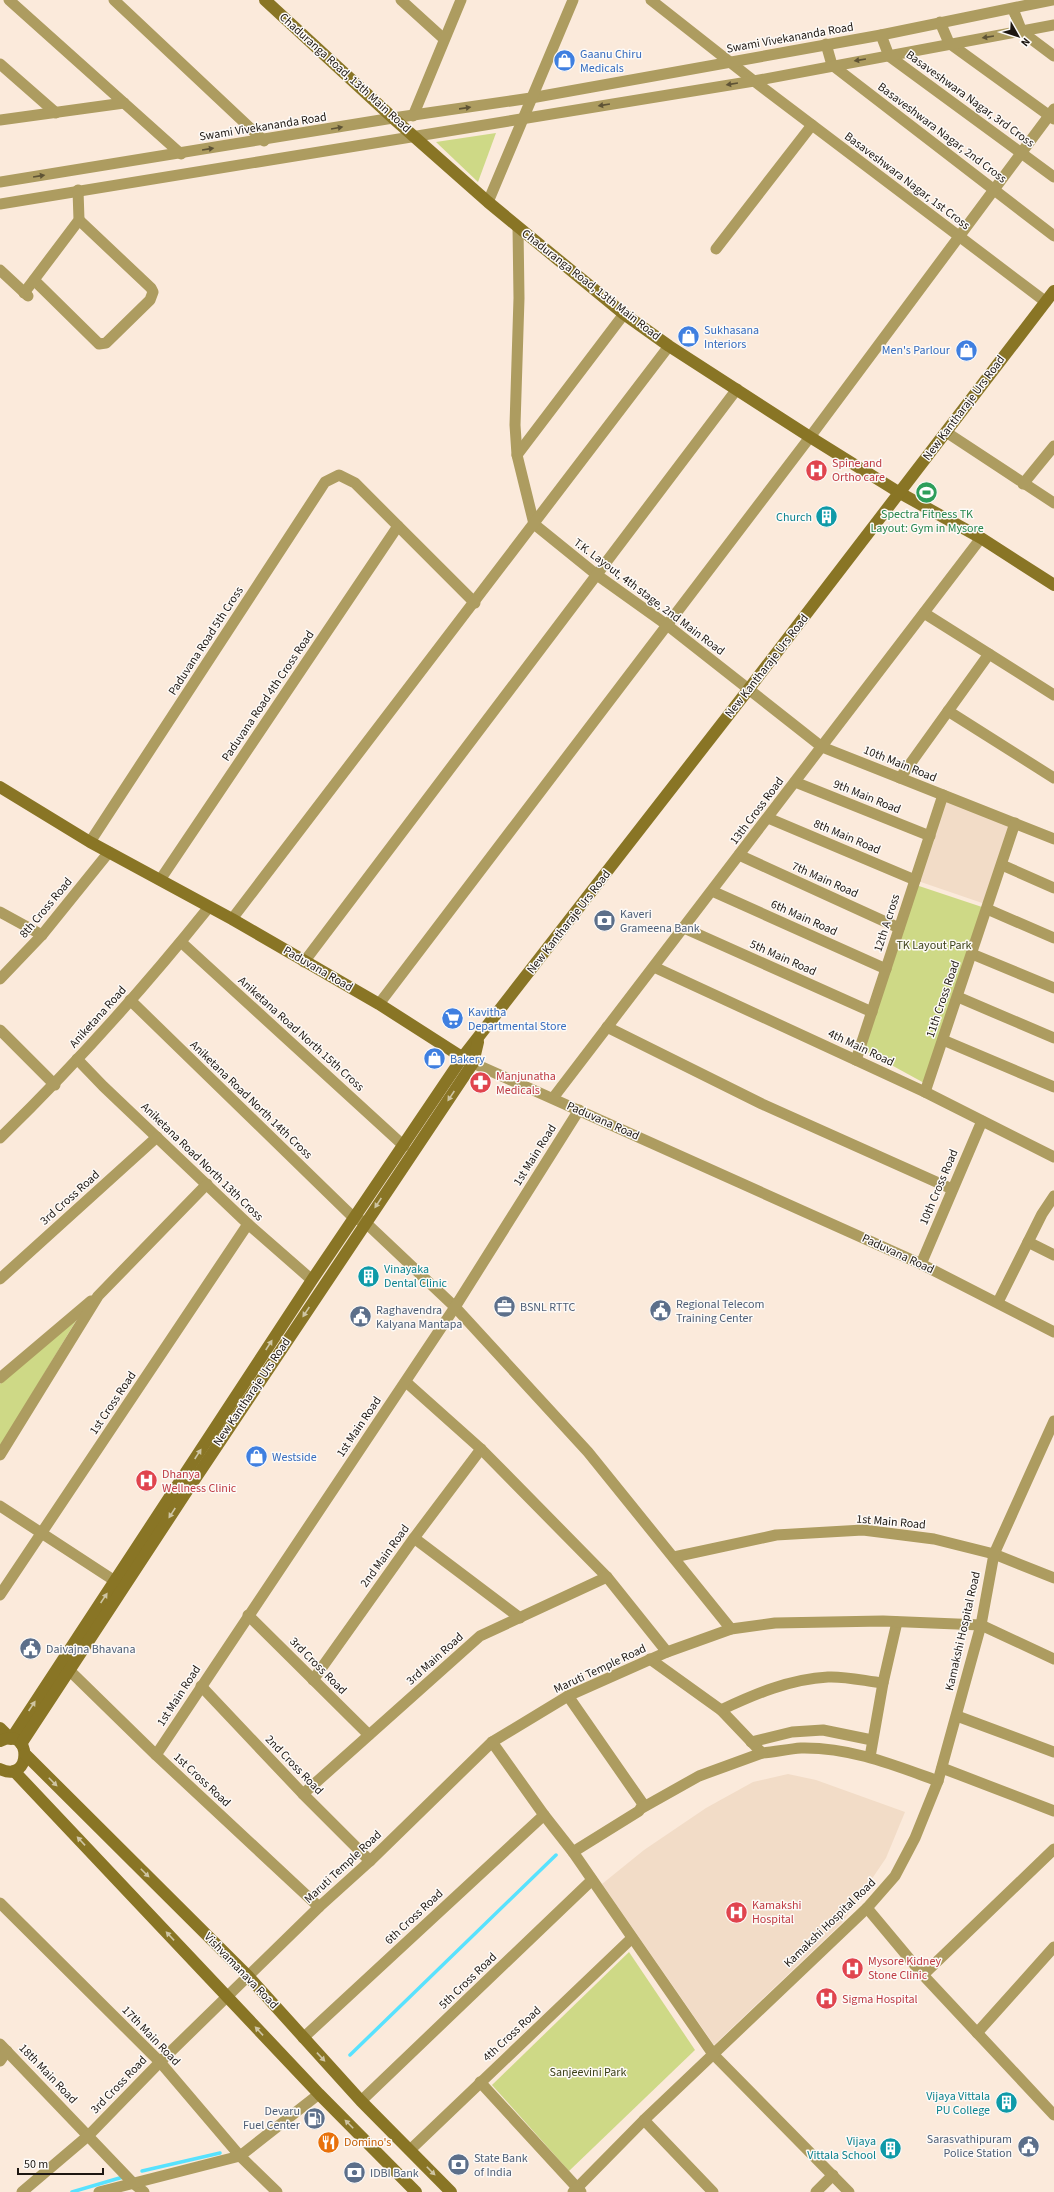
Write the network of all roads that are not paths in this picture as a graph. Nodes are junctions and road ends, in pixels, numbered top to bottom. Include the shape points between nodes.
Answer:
1 (9, 0) edge
2 (114, 0) edge
3 (265, 0) edge
4 (401, 0) edge
5 (461, 0) edge
6 (651, 0) edge
7 (1052, 0) edge
8 (569, 2) edge
9 (1013, 9) junction
10 (940, 22) junction
11 (1054, 25) edge
12 (1022, 32) junction
13 (881, 35) junction
14 (444, 39) junction
15 (949, 43) junction
16 (826, 44) junction
17 (889, 56) junction
18 (1054, 56) edge
19 (729, 62) junction
20 (0, 64) edge
21 (832, 65) junction
22 (754, 81) junction
23 (531, 98) junction
24 (124, 103) junction
25 (56, 112) junction
26 (1052, 115) edge
27 (413, 116) junction
28 (393, 118) junction
29 (523, 118) junction
30 (0, 120) edge
31 (812, 125) junction
32 (414, 135) junction
33 (264, 141) junction
34 (1022, 152) junction
35 (180, 154) junction
36 (1054, 177) edge
37 (0, 182) edge
38 (994, 189) junction
39 (78, 190) junction
40 (488, 202) junction
41 (0, 204) edge
42 (79, 220) junction
43 (518, 227) junction
44 (959, 236) junction
45 (1054, 236) edge
46 (716, 249) dead end
47 (0, 270) edge
48 (34, 280) junction
49 (1054, 291) edge
50 (1046, 302) junction
51 (624, 314) junction
52 (669, 346) junction
53 (737, 389) junction
54 (946, 432) junction
55 (810, 438) junction
56 (1054, 446) edge
57 (517, 455) junction
58 (1023, 484) junction
59 (900, 493) junction
60 (1054, 503) edge
61 (534, 524) junction
62 (398, 526) junction
63 (981, 538) junction
64 (597, 575) junction
65 (1054, 585) edge
66 (475, 603) junction
67 (924, 613) junction
68 (667, 625) junction
69 (989, 654) junction
70 (748, 690) junction
71 (1054, 695) edge
72 (948, 711) junction
73 (822, 747) junction
74 (900, 778) junction
75 (1054, 778) edge
76 (795, 782) junction
77 (0, 787) edge
78 (943, 795) junction
79 (768, 818) junction
80 (1015, 823) junction
81 (930, 836) junction
82 (1054, 839) edge
83 (90, 842) junction
84 (109, 852) junction
85 (739, 856) junction
86 (1002, 865) junction
87 (160, 880) junction
88 (915, 880) junction
89 (1054, 888) edge
90 (712, 891) junction
91 (209, 907) junction
92 (987, 909) junction
93 (0, 912) edge
94 (232, 919) junction
95 (684, 928) junction
96 (899, 928) junction
97 (42, 935) junction
98 (1054, 938) edge
99 (181, 942) junction
100 (972, 954) junction
101 (304, 962) junction
102 (654, 967) junction
103 (886, 969) junction
104 (0, 978) edge
105 (1054, 988) edge
106 (958, 997) junction
107 (130, 1000) junction
108 (378, 1004) junction
109 (872, 1012) junction
110 (607, 1027) junction
111 (0, 1030) edge
112 (1054, 1038) edge
113 (943, 1040) junction
114 (77, 1058) junction
115 (468, 1060) junction
116 (856, 1060) junction
117 (55, 1085) junction
118 (1054, 1086) edge
119 (925, 1092) junction
120 (553, 1098) junction
121 (579, 1110) junction
122 (982, 1121) junction
123 (157, 1137) junction
124 (0, 1138) edge
125 (404, 1146) junction
126 (1054, 1157) edge
127 (207, 1184) junction
128 (952, 1189) junction
129 (1054, 1196) edge
130 (1050, 1210) edge
131 (360, 1220) junction
132 (248, 1224) junction
133 (1028, 1242) junction
134 (1054, 1255) edge
135 (921, 1264) junction
136 (0, 1279) edge
137 (312, 1280) junction
138 (98, 1296) junction
139 (998, 1302) junction
140 (455, 1307) junction
141 (1054, 1332) edge
142 (0, 1378) edge
143 (406, 1382) junction
144 (1054, 1421) edge
145 (481, 1449) junction
146 (0, 1455) edge
147 (0, 1506) edge
148 (41, 1534) junction
149 (414, 1538) junction
150 (994, 1554) junction
151 (674, 1558) junction
152 (607, 1577) junction
153 (1054, 1578) edge
154 (115, 1581) junction
155 (0, 1595) edge
156 (248, 1616) junction
157 (520, 1618) junction
158 (897, 1622) junction
159 (981, 1625) junction
160 (731, 1629) junction
161 (667, 1652) junction
162 (650, 1659) junction
163 (1054, 1659) edge
164 (70, 1671) junction
165 (313, 1680) junction
166 (883, 1683) junction
167 (201, 1686) junction
168 (568, 1696) junction
169 (721, 1710) junction
170 (957, 1716) junction
171 (0, 1728) edge
172 (369, 1735) junction
173 (872, 1740) junction
174 (492, 1742) junction
175 (751, 1742) junction
176 (14, 1745) edge
177 (1054, 1752) edge
178 (762, 1754) junction
179 (156, 1755) junction
180 (870, 1756) junction
181 (942, 1768) junction
182 (5, 1773) edge
183 (938, 1781) junction
184 (303, 1794) junction
185 (642, 1808) junction
186 (1054, 1812) edge
187 (544, 1815) junction
188 (1054, 1848) edge
189 (573, 1852) junction
190 (370, 1861) junction
191 (592, 1880) junction
192 (0, 1904) edge
193 (319, 1907) junction
194 (868, 1908) junction
195 (632, 1938) junction
196 (1054, 1947) edge
197 (923, 1975) junction
198 (248, 1976) junction
199 (227, 1997) junction
200 (977, 2033) junction
201 (303, 2038) junction
202 (4, 2047) edge
203 (713, 2054) junction
204 (0, 2061) edge
205 (160, 2062) junction
206 (480, 2082) junction
207 (319, 2094) junction
208 (361, 2101) junction
209 (1054, 2115) edge
210 (644, 2120) junction
211 (89, 2135) junction
212 (410, 2150) junction
213 (240, 2156) junction
214 (833, 2175) junction
215 (133, 2183) junction
216 (577, 2190) edge
217 (22, 2192) edge
218 (100, 2192) edge
219 (143, 2192) edge
220 (276, 2192) edge
221 (416, 2192) edge
222 (452, 2192) edge
223 (713, 2192) edge
224 (816, 2192) edge
225 (849, 2192) edge

1 - 24 street
2 - 33 street
3 - 28 main road, Chaduranga Road, 13th Main Road
4 - 14 street
5 - 14 street
6 - 19 street, Basaveshwara Nagar, 1st Cross
7 - 9 street, Swami Vivekananda Road
8 - 23 street
9 - 10 street, Swami Vivekananda Road
9 - 12 street
10 - 13 street, Swami Vivekananda Road
10 - 15 street
11 - 12 street
12 -> 15 street
12 - 18 street
13 - 16 street, Swami Vivekananda Road
13 - 17 street, Basaveshwara Nagar, 3rd Cross
14 - 27 street
15 - 17 street
15 - 26 street
16 - 19 street, Swami Vivekananda Road
16 - 21 street
17 -> 21 street
17 - 34 street, Basaveshwara Nagar, 3rd Cross
19 - 22 street, Basaveshwara Nagar, 1st Cross
19 - 23 street, Swami Vivekananda Road
20 - 25 street
21 - 22 street
21 - 38 street, Basaveshwara Nagar, 2nd Cross
22 -> 29 street
22 - 31 street, Basaveshwara Nagar, 1st Cross
27 -> 23 street, Swami Vivekananda Road
23 - 29 street
24 - 25 street
24 - 35 street
25 - 30 street
26 - 34 street
27 - 28 street, Swami Vivekananda Road
28 - 32 main road, Chaduranga Road, 13th Main Road
33 -> 28 street, Swami Vivekananda Road
29 - 32 street
29 - 40 street
31 - 44 street, Basaveshwara Nagar, 1st Cross
31 - 46 street
32 - 39 street
32 - 40 main road, Chaduranga Road, 13th Main Road
35 -> 33 street, Swami Vivekananda Road
34 - 36 street, Basaveshwara Nagar, 3rd Cross
34 - 38 street
37 -> 35 street, Swami Vivekananda Road
38 - 44 street
38 - 45 street, Basaveshwara Nagar, 2nd Cross
39 - 41 street
39 - 42 street
40 - 43 main road, Chaduranga Road, 13th Main Road
42 - 48 street
42 - 48 street via 151,288 153,292 150,300 106,342 99,344
43 - 51 main road, Chaduranga Road, 13th Main Road
43 - 57 street via 519,298 515,418
44 - 50 street, Basaveshwara Nagar, 1st Cross
44 - 55 street
47 - 48 street via 26,294
49 - 50 main road, New Kantharaje Urs Road
50 - 54 main road, New Kantharaje Urs Road
51 - 52 main road, Chaduranga Road, 13th Main Road
51 - 57 street
52 - 53 main road, Chaduranga Road, 13th Main Road
52 - 61 street
53 - 55 main road, Chaduranga Road, 13th Main Road
53 - 64 street
54 - 58 street
54 - 59 main road, New Kantharaje Urs Road
55 - 59 main road, Chaduranga Road, 13th Main Road
55 - 68 street
56 - 58 street
57 - 61 street
58 - 60 street
59 - 63 main road, Chaduranga Road, 13th Main Road
59 - 70 main road, New Kantharaje Urs Road
61 - 64 street, T.K. Layout, 4th stage, 2nd Main Road
61 - 66 street
62 - 66 street
62 - 83 street, Paduvana Road 5th Cross via 355,483 339,475 325,482
62 - 87 street, Paduvana Road 4th Cross Road
63 - 65 main road, Chaduranga Road, 13th Main Road
63 - 67 street, 13th Cross Road
64 - 68 street, T.K. Layout, 4th stage, 2nd Main Road
64 - 101 street
66 - 94 street
67 - 69 street
67 - 73 street, 13th Cross Road
68 - 70 street, T.K. Layout, 4th stage, 2nd Main Road
68 - 108 street
69 - 71 street
69 - 72 street
70 - 73 street, 10th Main Road
70 - 115 main road, New Kantharaje Urs Road via 479,1039
72 - 74 street
72 - 75 street
73 - 74 street, 10th Main Road
73 - 76 street, 13th Cross Road
74 - 78 street, 10th Main Road
76 - 79 street, 13th Cross Road
76 - 81 street, 9th Main Road
77 - 83 main road, Paduvana Road
78 - 80 street, 10th Main Road
78 - 81 street, 12th A cross
79 - 85 street, 13th Cross Road
79 - 88 street, 8th Main Road
80 - 82 street, 10th Main Road
80 - 86 street, 11th Cross Road
81 - 88 street, 12th A cross
83 - 84 main road, Paduvana Road
84 - 87 main road, Paduvana Road
84 - 97 street, 8th Cross Road
85 - 90 street, 13th Cross Road
85 - 96 street, 7th Main Road
86 - 89 street
86 - 92 street, 11th Cross Road
87 - 91 main road, Paduvana Road
88 - 96 street, 12th A cross
90 - 95 street, 13th Cross Road
90 - 103 street, 6th Main Road
91 - 94 main road, Paduvana Road
91 - 99 street, Aniketana Road
92 - 98 street
92 - 100 street, 11th Cross Road
93 - 97 street
94 - 101 main road, Paduvana Road
95 - 102 street, 13th Cross Road
95 - 109 street, 5th Main Road
96 - 103 street, 12th A cross
97 - 104 street, 8th Cross Road
99 - 107 street, Aniketana Road
99 - 125 street, Aniketana Road North 15th Cross
100 - 105 street
100 - 106 street, 11th Cross Road
101 - 108 main road, Paduvana Road
102 - 110 street, 13th Cross Road
102 - 116 street, 4th Main Road
103 - 109 street, 12th A cross
106 - 112 street
106 - 113 street, 11th Cross Road
107 - 114 street, Aniketana Road
107 - 131 street, Aniketana Road North 14th Cross
108 - 115 main road, Paduvana Road
109 - 116 street, 12th A cross
110 - 120 street, 13th Cross Road
110 - 128 street via 762,1104
111 - 117 street
113 - 118 street
113 - 119 street, 11th Cross Road
114 - 117 street, Aniketana Road
114 - 123 street, Aniketana Road North 13th Cross
115 - 120 street, Paduvana Road
115 - 125 main road, New Kantharaje Urs Road
115 -> 131 main road, New Kantharaje Urs Road
116 - 119 street, 4th Main Road
117 - 124 street, Aniketana Road
119 - 122 street, 4th Main Road
120 - 121 street, Paduvana Road
121 - 135 street, Paduvana Road
121 - 140 street, 1st Main Road
122 - 126 street, 4th Main Road
122 - 128 street, 10th Cross Road
123 - 127 street, Aniketana Road North 13th Cross
123 - 136 street, 3rd Cross Road
125 - 131 main road, New Kantharaje Urs Road
127 - 132 street, Aniketana Road North 13th Cross
127 - 138 street
128 - 135 street, 10th Cross Road
129 - 130 street
130 - 133 street via 1042,1214
131 - 137 main road, New Kantharaje Urs Road
131 - 140 street, Aniketana Road North 14th Cross
131 -> 164 main road, New Kantharaje Urs Road
132 - 137 street, Aniketana Road North 13th Cross
132 - 148 street, 1st Cross Road
133 - 134 street
133 - 139 street
135 - 139 street, Paduvana Road
154 -> 137 main road, New Kantharaje Urs Road
138 - 142 street
138 - 146 street
139 - 141 street, Paduvana Road
140 - 143 street, 1st Main Road
140 - 151 street, Aniketana Road North 14th Cross via 588,1452
143 - 145 street
143 - 156 street, 1st Main Road
144 - 150 street, Kamakshi Hospital Road
145 - 149 street, 2nd Main Road
145 - 152 street
147 - 148 street
148 - 154 street
148 - 155 street, 1st Cross Road
149 - 157 street
149 - 165 street, 2nd Main Road
150 - 151 street, 1st Main Road via 934,1539 863,1530 776,1534
150 - 153 street, 1st Main Road
150 - 159 street, Kamakshi Hospital Road
151 - 160 street, Aniketana Road North 14th Cross
152 - 157 street, 3rd Main Road
152 - 161 street
176 -> 154 main road, New Kantharaje Urs Road
156 - 165 street, 3rd Cross Road
156 - 167 street, 1st Main Road
157 - 172 street, 3rd Main Road via 480,1636
158 - 159 street, Maruti Temple Road
158 - 160 street, Maruti Temple Road via 775,1624
158 - 166 street
159 - 163 street, Maruti Temple Road
159 - 170 street, Kamakshi Hospital Road
160 - 161 street, Maruti Temple Road
161 - 162 street, Maruti Temple Road
162 - 168 street, Maruti Temple Road
162 - 169 street
164 - 176 main road, New Kantharaje Urs Road
164 - 179 street, 1st Cross Road
165 - 172 street, 3rd Cross Road
166 - 169 street via 829,1677 806,1680 762,1691
166 - 173 street
167 - 179 street, 1st Main Road
167 - 184 street, 2nd Cross Road
168 - 174 street, Maruti Temple Road
168 - 185 street via 642,1804
169 - 175 street
170 - 177 street
170 - 181 street, Kamakshi Hospital Road
171 - 176 main road, Vishvamanava Road
172 - 184 street, 3rd Main Road
173 - 175 street via 823,1730 792,1732
173 - 180 street
174 - 187 street
174 - 190 street, Maruti Temple Road
175 - 178 street
176 - 182 main road via 22,1764
176 -> 198 main road, Vishvamanava Road
178 - 180 street via 801,1748
178 - 185 street via 699,1776
179 - 193 street, 1st Cross Road
180 - 183 street
181 - 183 street, Kamakshi Hospital Road
181 - 186 street
199 -> 182 main road
183 - 194 street, Kamakshi Hospital Road via 915,1838 895,1876
184 - 190 street, 2nd Cross Road
185 - 189 street
187 - 189 street
187 - 201 street, 6th Cross Road
188 - 197 street
189 - 191 street
190 - 193 street, Maruti Temple Road
191 - 195 street
191 - 208 street, 5th Cross Road
192 - 205 street, 17th Main Road
193 - 198 street, Maruti Temple Road
194 - 197 street
194 - 203 street, Kamakshi Hospital Road
195 - 203 street
195 - 206 street, 4th Cross Road
196 - 200 street
197 - 200 street
198 - 199 street, 3rd Cross Road
198 - 201 main road, Vishvamanava Road
199 - 205 street, 3rd Cross Road
207 -> 199 main road
200 - 209 street
201 -> 208 main road, Vishvamanava Road
202 - 204 street
202 - 211 street, 18th Main Road
203 - 210 street, Kamakshi Hospital Road
203 - 214 street
205 - 211 street, 3rd Cross Road
205 - 213 street, 17th Main Road
206 - 212 street, 4th Cross Road
206 - 216 street
207 - 213 street
221 -> 207 main road
208 - 212 main road, Vishvamanava Road
210 - 216 street, Kamakshi Hospital Road
210 - 223 street
211 - 215 street, 18th Main Road
211 - 217 street, 3rd Cross Road
212 -> 222 main road, Vishvamanava Road
213 - 215 street
213 - 220 street, 17th Main Road
214 - 224 street
214 - 225 street
215 - 218 street
215 - 219 street, 18th Main Road

